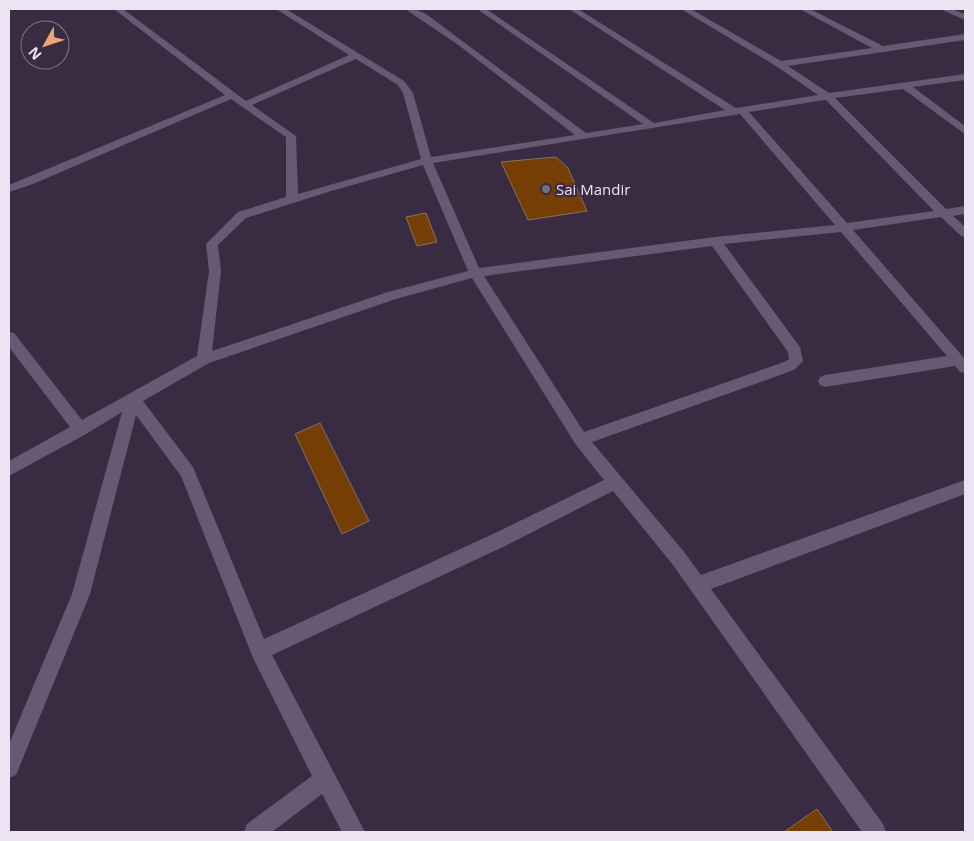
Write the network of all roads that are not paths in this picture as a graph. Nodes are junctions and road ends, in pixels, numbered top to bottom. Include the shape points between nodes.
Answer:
1 (118, 9) edge
2 (280, 9) edge
3 (409, 9) edge
4 (481, 9) edge
5 (573, 9) edge
6 (685, 9) edge
7 (804, 9) edge
8 (944, 9) edge
9 (965, 17) edge
10 (965, 37) edge
11 (882, 49) junction
12 (355, 56) junction
13 (779, 64) junction
14 (965, 77) edge
15 (905, 86) junction
16 (231, 96) junction
17 (829, 98) junction
18 (244, 105) junction
19 (739, 111) junction
20 (652, 126) junction
21 (965, 132) edge
22 (584, 137) junction
23 (427, 161) junction
24 (9, 188) edge
25 (292, 199) junction
26 (965, 210) edge
27 (944, 214) junction
28 (843, 228) junction
29 (965, 233) edge
30 (715, 241) junction
31 (475, 273) junction
32 (9, 337) edge
33 (204, 359) junction
34 (962, 364) edge
35 (825, 381) dead end
36 (133, 399) junction
37 (80, 430) junction
38 (581, 440) junction
39 (9, 469) edge
40 (615, 482) junction
41 (965, 487) edge
42 (698, 585) junction
43 (260, 651) junction
44 (9, 768) edge
45 (325, 779) junction
46 (255, 832) edge
47 (354, 832) edge
48 (875, 832) edge

1 - 16 street
2 - 12 street
3 - 22 street via 426,14
4 - 20 street
5 - 19 street
6 - 13 street
7 - 11 street
8 - 9 street
10 - 11 street
11 - 13 street
12 - 18 street
12 - 23 street via 401,83 408,93
13 - 17 street
14 - 15 street
15 - 17 street
15 - 21 street
16 - 18 street
16 - 24 street
17 - 19 street
17 - 27 street
18 - 25 street via 291,136
19 - 20 street
19 - 28 street
20 - 22 street
22 - 23 street
23 - 25 street
23 - 31 street
25 - 33 street via 242,215 212,244 215,271
26 - 27 street
27 - 28 street
27 - 29 street
28 - 30 street
28 - 34 street
30 - 31 street
30 - 38 street via 795,351 796,361
31 - 33 street via 393,294
31 - 38 street
32 - 37 street
33 - 36 street
34 - 35 street
36 - 37 street
36 - 43 street via 187,472
36 - 44 street via 81,594
37 - 39 street
38 - 40 street
40 - 42 street
40 - 43 street via 499,540
41 - 42 street
42 - 48 street
43 - 45 street
45 - 46 street
45 - 47 street

